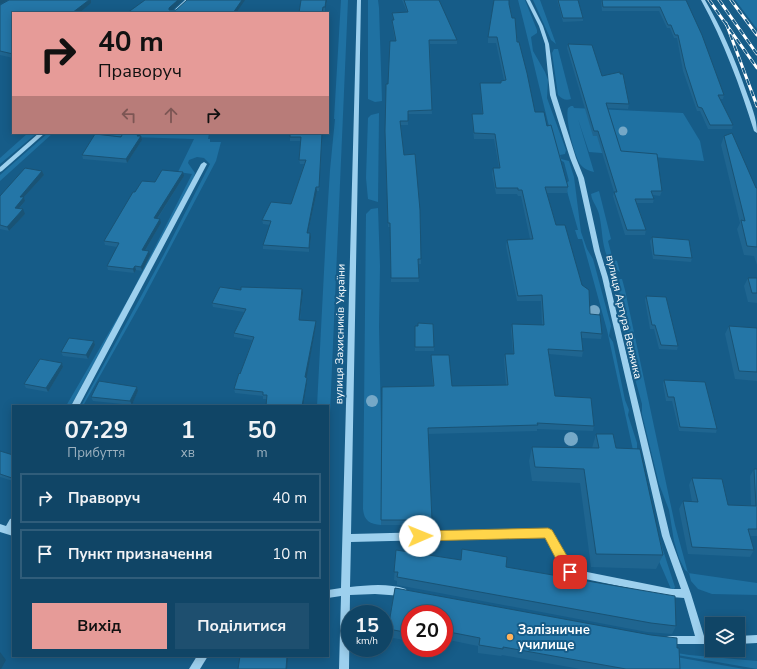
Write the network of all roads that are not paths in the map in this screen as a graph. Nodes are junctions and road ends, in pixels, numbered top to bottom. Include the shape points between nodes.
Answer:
1 (188, 0) edge
2 (359, 0) edge
3 (528, 0) edge
4 (703, 0) edge
5 (174, 12) edge
6 (757, 130) edge
7 (41, 134) edge
8 (204, 164) dead end
9 (0, 170) edge
10 (76, 405) edge
11 (347, 538) junction
12 (346, 591) junction
13 (410, 593) edge
14 (329, 594) edge
15 (687, 594) junction
16 (662, 639) edge
17 (757, 639) edge
18 (700, 640) junction
19 (705, 640) edge
20 (745, 640) edge
21 (202, 657) edge
22 (194, 669) edge
23 (344, 669) edge

1 - 5 street
2 - 11 street, вулиця Захисників України
3 - 15 street, вулиця Артура Венжика via 547,44 554,95 581,178 666,536
4 - 6 street via 725,42
7 - 9 street
8 - 10 street
11 - 12 street, вулиця Захисників України
11 - 15 street via 548,533 570,572
12 - 13 street via 387,589
12 - 14 street
12 - 23 street, вулиця Захисників України
15 - 18 street, вулиця Артура Венжика
16 - 18 street
17 - 20 street
18 - 19 street
21 - 22 street

